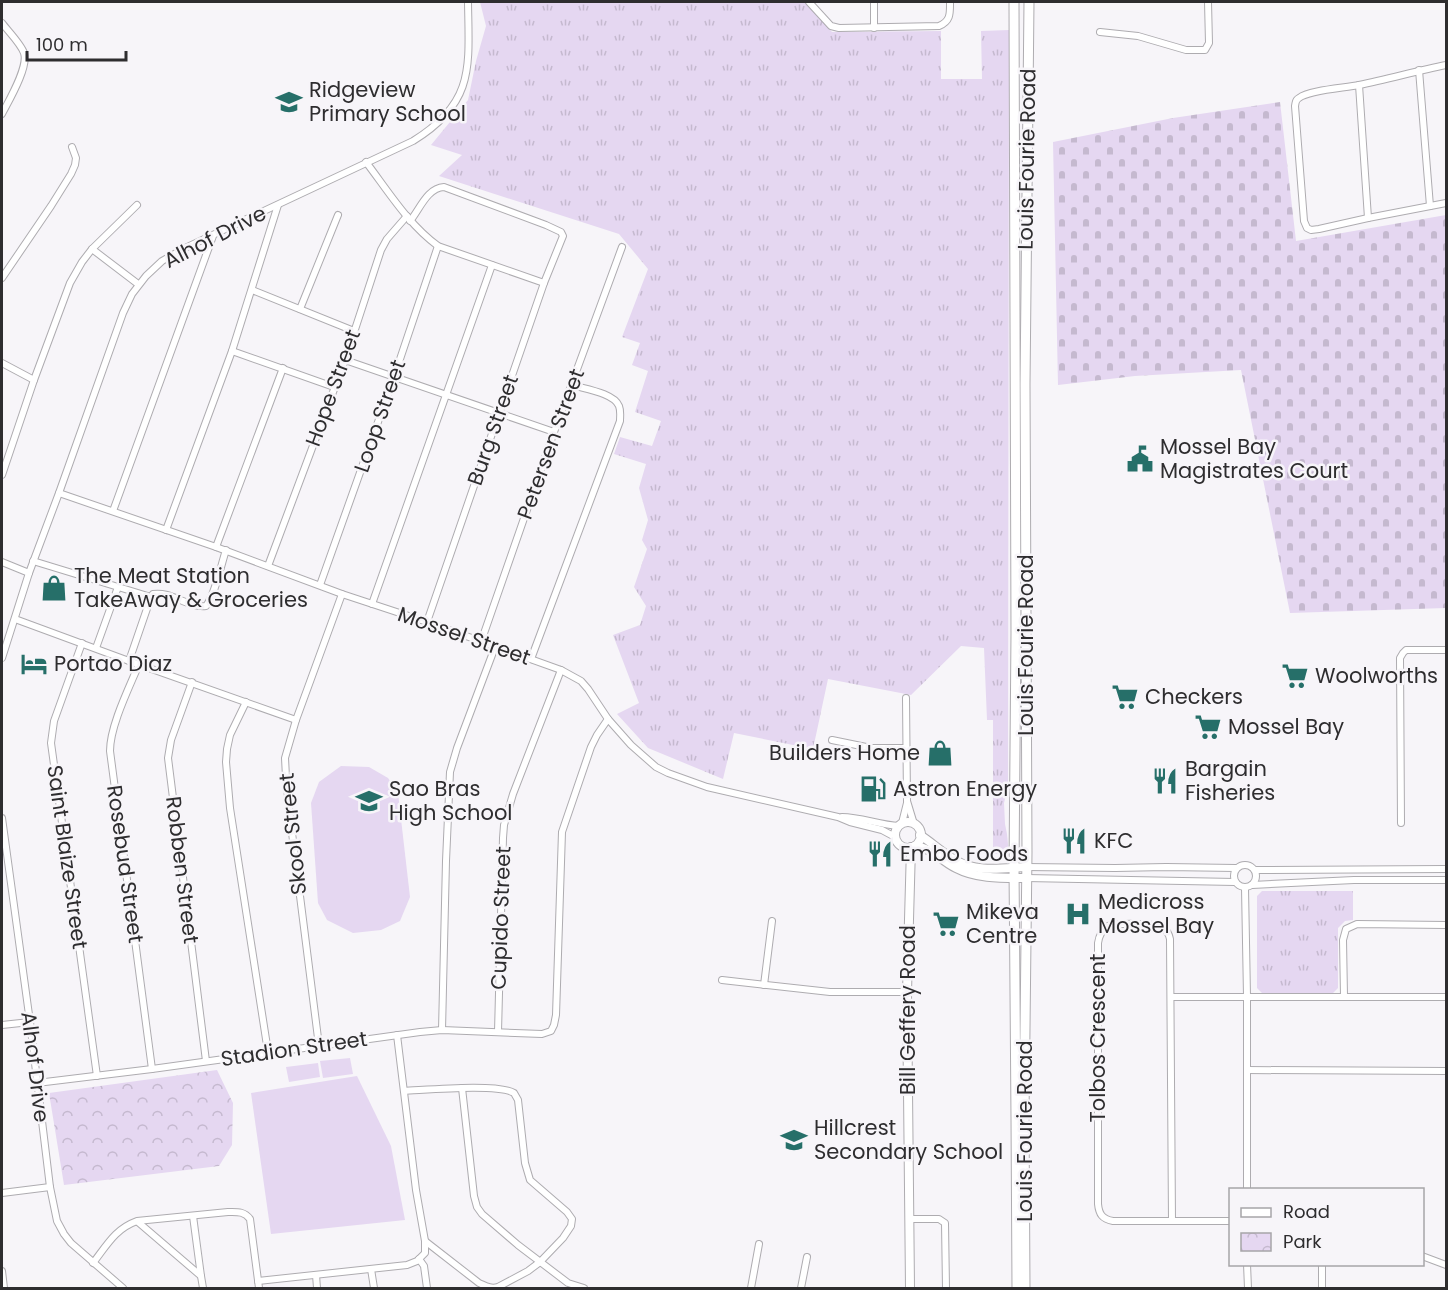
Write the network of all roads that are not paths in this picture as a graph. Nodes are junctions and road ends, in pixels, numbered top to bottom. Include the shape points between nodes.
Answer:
1 (468, 2) edge
2 (809, 2) edge
3 (874, 2) edge
4 (950, 2) edge
5 (1014, 2) edge
6 (1029, 2) edge
7 (1208, 2) edge
8 (2, 23) edge
9 (874, 28) junction
10 (1100, 32) dead end
11 (1446, 65) edge
12 (1419, 70) junction
13 (1359, 86) junction
14 (2, 114) edge
15 (72, 147) dead end
16 (366, 162) junction
17 (1446, 203) edge
18 (278, 205) junction
19 (137, 206) dead end
20 (1430, 206) junction
21 (338, 215) dead end
22 (1368, 218) junction
23 (408, 219) junction
24 (213, 235) junction
25 (562, 238) joint
26 (438, 246) junction
27 (622, 247) dead end
28 (92, 249) junction
29 (492, 266) junction
30 (2, 278) edge
31 (544, 283) junction
32 (138, 284) junction
33 (252, 290) junction
34 (300, 309) junction
35 (354, 331) junction
36 (232, 351) junction
37 (345, 360) junction
38 (2, 363) edge
39 (283, 368) junction
40 (394, 377) junction
41 (34, 380) junction
42 (572, 385) junction
43 (334, 387) junction
44 (446, 394) junction
45 (499, 413) junction
46 (554, 432) junction
47 (2, 475) edge
48 (59, 493) junction
49 (113, 512) junction
50 (166, 530) junction
51 (216, 547) junction
52 (226, 550) junction
53 (33, 561) junction
54 (2, 562) edge
55 (268, 566) junction
56 (29, 573) junction
57 (320, 585) junction
58 (118, 587) junction
59 (342, 594) junction
60 (151, 597) junction
61 (372, 604) junction
62 (15, 618) junction
63 (427, 622) junction
64 (482, 642) junction
65 (82, 643) junction
66 (495, 647) junction
67 (96, 648) junction
68 (1446, 650) edge
69 (2, 658) edge
70 (531, 659) junction
71 (129, 661) junction
72 (139, 664) junction
73 (561, 670) junction
74 (192, 682) junction
75 (906, 698) dead end
76 (246, 702) junction
77 (608, 719) junction
78 (296, 720) junction
79 (832, 740) dead end
80 (906, 748) junction
81 (907, 801) junction
82 (838, 817) junction
83 (2, 818) edge
84 (1401, 823) dead end
85 (914, 824) junction
86 (900, 825) junction
87 (920, 835) junction
88 (895, 837) junction
89 (910, 847) junction
90 (1014, 867) junction
91 (1026, 867) junction
92 (1236, 868) junction
93 (1446, 869) edge
94 (1255, 870) junction
95 (1014, 878) junction
96 (1026, 878) junction
97 (1446, 880) edge
98 (1235, 882) junction
99 (1252, 885) junction
100 (1245, 888) junction
101 (772, 921) dead end
102 (1446, 925) edge
103 (722, 980) dead end
104 (764, 985) junction
105 (907, 992) junction
106 (1247, 996) junction
107 (1344, 996) junction
108 (1171, 997) junction
109 (1446, 997) edge
110 (30, 1022) junction
111 (2, 1025) edge
112 (442, 1030) junction
113 (498, 1032) junction
114 (397, 1035) junction
115 (319, 1046) junction
116 (268, 1052) junction
117 (206, 1061) junction
118 (152, 1068) junction
119 (1247, 1070) junction
120 (1446, 1071) edge
121 (97, 1076) junction
122 (37, 1083) junction
123 (462, 1088) junction
124 (404, 1091) junction
125 (50, 1187) junction
126 (1247, 1188) edge
127 (2, 1193) edge
128 (193, 1216) junction
129 (909, 1219) junction
130 (137, 1221) junction
131 (1172, 1221) junction
132 (1229, 1221) edge
133 (425, 1241) junction
134 (759, 1244) dead end
135 (807, 1257) dead end
136 (1424, 1257) edge
137 (419, 1259) junction
138 (540, 1262) junction
139 (93, 1263) junction
140 (1446, 1265) edge
141 (1248, 1266) edge
142 (1322, 1266) edge
143 (371, 1269) junction
144 (2, 1271) edge
145 (316, 1275) junction
146 (201, 1276) junction
147 (258, 1281) junction
148 (4, 1288) edge
149 (123, 1288) edge
150 (203, 1288) edge
151 (259, 1288) edge
152 (318, 1288) edge
153 (374, 1288) edge
154 (428, 1288) edge
155 (585, 1288) edge
156 (752, 1288) edge
157 (801, 1288) edge
158 (910, 1288) edge
159 (946, 1288) edge
160 (1017, 1288) edge
161 (1025, 1288) edge
162 (1248, 1288) edge
163 (1322, 1288) edge

1 - 16 street, Alhof Drive via 468,68 460,95 431,130
2 - 9 street via 834,27
3 - 9 street
4 - 9 street via 949,19 939,26
5 - 90 main road, Louis Fourie Road
6 - 91 main road, Louis Fourie Road
7 - 10 street via 1209,43 1205,50 1186,50 1138,36
8 - 14 street via 25,59
11 - 12 street
12 - 13 street
12 - 20 street
13 - 22 street
13 - 22 street via 1302,96 1295,106 1305,226 1311,230
15 - 30 street via 76,158 71,174
16 - 18 street, Alhof Drive
16 - 23 street
17 - 20 street
18 - 24 street, Alhof Drive
18 - 33 street
19 - 28 street
20 - 22 street
21 - 34 street
23 - 25 street, Hope Street via 432,191 444,187 561,232
23 - 26 street
23 - 35 street, Hope Street via 381,250
24 - 32 street, Alhof Drive via 162,261
24 - 49 street
25 - 31 street, Burg Street
26 - 29 street
26 - 40 street, Loop Street
27 - 42 street, Petersen Street
28 - 32 street
28 - 41 street via 70,283
29 - 31 street
29 - 44 street
31 - 45 street, Burg Street
32 - 48 street, Alhof Drive via 123,313
33 - 34 street
33 - 36 street
34 - 35 street
35 - 37 street, Hope Street
36 - 39 street
36 - 50 street
37 - 40 street
37 - 43 street, Hope Street
38 - 41 street
39 - 43 street
39 - 51 street
40 - 44 street
40 - 57 street, Loop Street
41 - 47 street
42 - 46 street, Petersen Street
42 - 70 street via 611,397 619,406 620,421
43 - 55 street, Hope Street
44 - 45 street
44 - 61 street
45 - 46 street
45 - 63 street, Burg Street
46 - 64 street, Petersen Street
48 - 49 street, Mossel Street
48 - 53 street, Alhof Drive
49 - 50 street, Mossel Street
50 - 51 street, Mossel Street
51 - 52 street, Mossel Street
52 - 55 street, Mossel Street
52 - 60 street via 206,606 163,594
53 - 56 street, Alhof Drive
53 - 58 street
54 - 56 street
55 - 57 street, Mossel Street
56 - 62 street, Alhof Drive
57 - 59 street, Mossel Street
58 - 60 street
58 - 67 street
59 - 61 street, Mossel Street
59 - 78 street, Skool Street
60 - 71 street
61 - 63 street, Mossel Street
62 - 65 street
62 - 69 street, Alhof Drive
63 - 64 street, Mossel Street
64 - 66 street, Mossel Street
65 - 67 street
65 - 121 street, Saint Blaize Street via 54,721 51,743
66 - 70 street, Mossel Street
66 - 112 street via 450,771
67 - 71 street
68 - 84 street via 1406,650 1400,664
70 - 73 street, Mossel Street
71 - 72 street
72 - 74 street
72 - 118 street, Rosebud Street via 114,727 110,751
73 - 77 street, Mossel Street via 581,681
73 - 113 street, Cupido Street via 504,825
74 - 76 street
74 - 117 street, Robben Street via 168,758
75 - 80 street
76 - 78 street
76 - 116 street via 230,735 226,762
77 - 82 street, Mossel Street via 631,745 668,773 707,788
77 - 113 street, Stadion Street via 591,747 562,832 554,1025 542,1034
78 - 115 street, Skool Street via 286,754 286,777
79 - 80 street via 871,748
80 - 81 street
81 - 85 street
81 - 86 street
82 - 86 street
82 - 88 street
83 - 110 street, Alhof Drive
85 - 86 street
85 - 87 street
86 - 88 street
87 - 89 street
87 - 90 street via 959,862 984,868
88 - 89 street via 898,843
89 - 95 street via 929,849 955,868 973,875
89 - 105 street, Bill Geffery Road
90 - 91 street
90 - 95 main road, Louis Fourie Road
91 - 92 street
91 - 96 main road, Louis Fourie Road
92 - 94 street via 1245,864
92 - 98 street
93 - 94 street
94 - 99 street
95 - 96 street
95 - 160 main road, Louis Fourie Road
96 - 98 street
96 - 161 main road, Louis Fourie Road
97 - 99 street
98 - 100 street
99 - 100 street
100 - 106 street
101 - 104 street
102 - 107 street via 1357,924 1346,929
103 - 104 street
104 - 105 street via 830,992
105 - 129 street, Bill Geffery Road
106 - 107 street
106 - 108 street
106 - 119 street
107 - 109 street
108 - 131 street, Tolbos Crescent
108 - 131 street, Tolbos Crescent via 1170,939 1166,929 1148,924 1112,925 1104,930 1098,943 1100,1214 1113,1221
110 - 111 street
110 - 122 street, Alhof Drive
112 - 113 street, Stadion Street
112 - 114 street, Stadion Street
114 - 115 street, Stadion Street
114 - 124 street
115 - 116 street, Stadion Street
116 - 117 street, Stadion Street
117 - 118 street, Stadion Street
118 - 121 street, Stadion Street
119 - 120 street
119 - 126 street
121 - 122 street, Stadion Street
122 - 125 street, Alhof Drive
123 - 124 street
123 - 138 street via 477,1207
123 - 138 street via 514,1092 530,1180 572,1219 569,1231
124 - 133 street
125 - 127 street
125 - 139 street, Alhof Drive via 60,1227
128 - 130 street
128 - 146 street
128 - 147 street via 245,1214 250,1219
129 - 158 street, Bill Geffery Road
129 - 159 street via 939,1219 945,1223
130 - 139 street via 120,1229
130 - 146 street
131 - 132 street, Tolbos Crescent
133 - 137 street via 425,1253
133 - 138 street via 479,1283 493,1288
134 - 156 street
135 - 157 street
136 - 140 street
137 - 143 street via 407,1265
137 - 154 street
138 - 155 street via 568,1282
139 - 149 street, Alhof Drive
141 - 162 street
142 - 163 street
143 - 145 street
143 - 153 street
144 - 148 street
145 - 147 street
145 - 152 street
146 - 150 street
147 - 151 street

